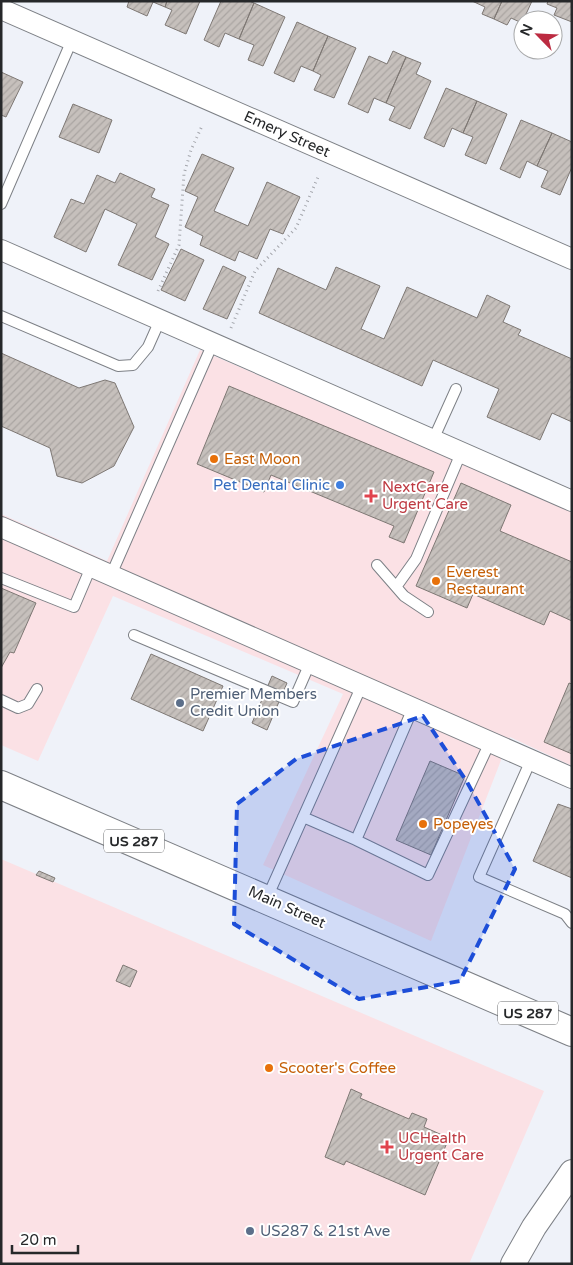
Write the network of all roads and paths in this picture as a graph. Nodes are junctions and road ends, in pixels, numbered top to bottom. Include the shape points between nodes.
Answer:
1 (1, 9) edge
2 (72, 40) junction
3 (202, 126) dead end
4 (318, 177) dead end
5 (1, 204) edge
6 (1, 250) edge
7 (572, 258) edge
8 (158, 291) dead end
9 (1, 316) edge
10 (160, 320) junction
11 (218, 345) junction
12 (456, 389) dead end
13 (433, 440) junction
14 (461, 452) junction
15 (572, 501) edge
16 (1, 527) edge
17 (377, 565) dead end
18 (92, 567) junction
19 (111, 575) junction
20 (1, 578) edge
21 (396, 587) junction
22 (428, 612) dead end
23 (134, 635) dead end
24 (310, 663) junction
25 (362, 686) junction
26 (38, 689) dead end
27 (1, 700) edge
28 (414, 708) junction
29 (490, 742) junction
30 (531, 760) junction
31 (572, 778) edge
32 (1, 785) edge
33 (303, 816) junction
34 (356, 840) junction
35 (267, 898) junction
36 (572, 923) edge
37 (571, 1034) edge
38 (572, 1172) edge
39 (513, 1264) edge

1 - 2 street, Emery Street
2 - 5 lane
2 - 7 street, Emery Street
3 - 8 path via 184,174 179,245
4 - 11 path via 296,228 255,271
6 - 10 street
9 - 10 lane via 118,366 133,364 148,347
10 - 11 street
11 - 13 street
11 - 19 lane
12 - 13 lane
13 - 14 street
14 - 15 street
14 - 21 lane via 416,559
16 - 18 street
17 - 21 lane
18 - 19 street
18 - 20 lane via 74,607
19 - 24 street
21 - 22 lane
23 - 24 lane via 293,702
24 - 25 street
25 - 28 street
25 - 33 lane
26 - 27 lane via 28,704 18,708
28 - 29 street
28 - 34 lane
29 - 30 street
29 - 34 lane via 428,875
30 - 31 street
30 - 36 lane via 480,877 565,914
32 - 35 highway, Main Street / US 287
33 - 34 lane
33 - 35 lane
35 - 37 highway, Main Street / US 287
38 - 39 street

